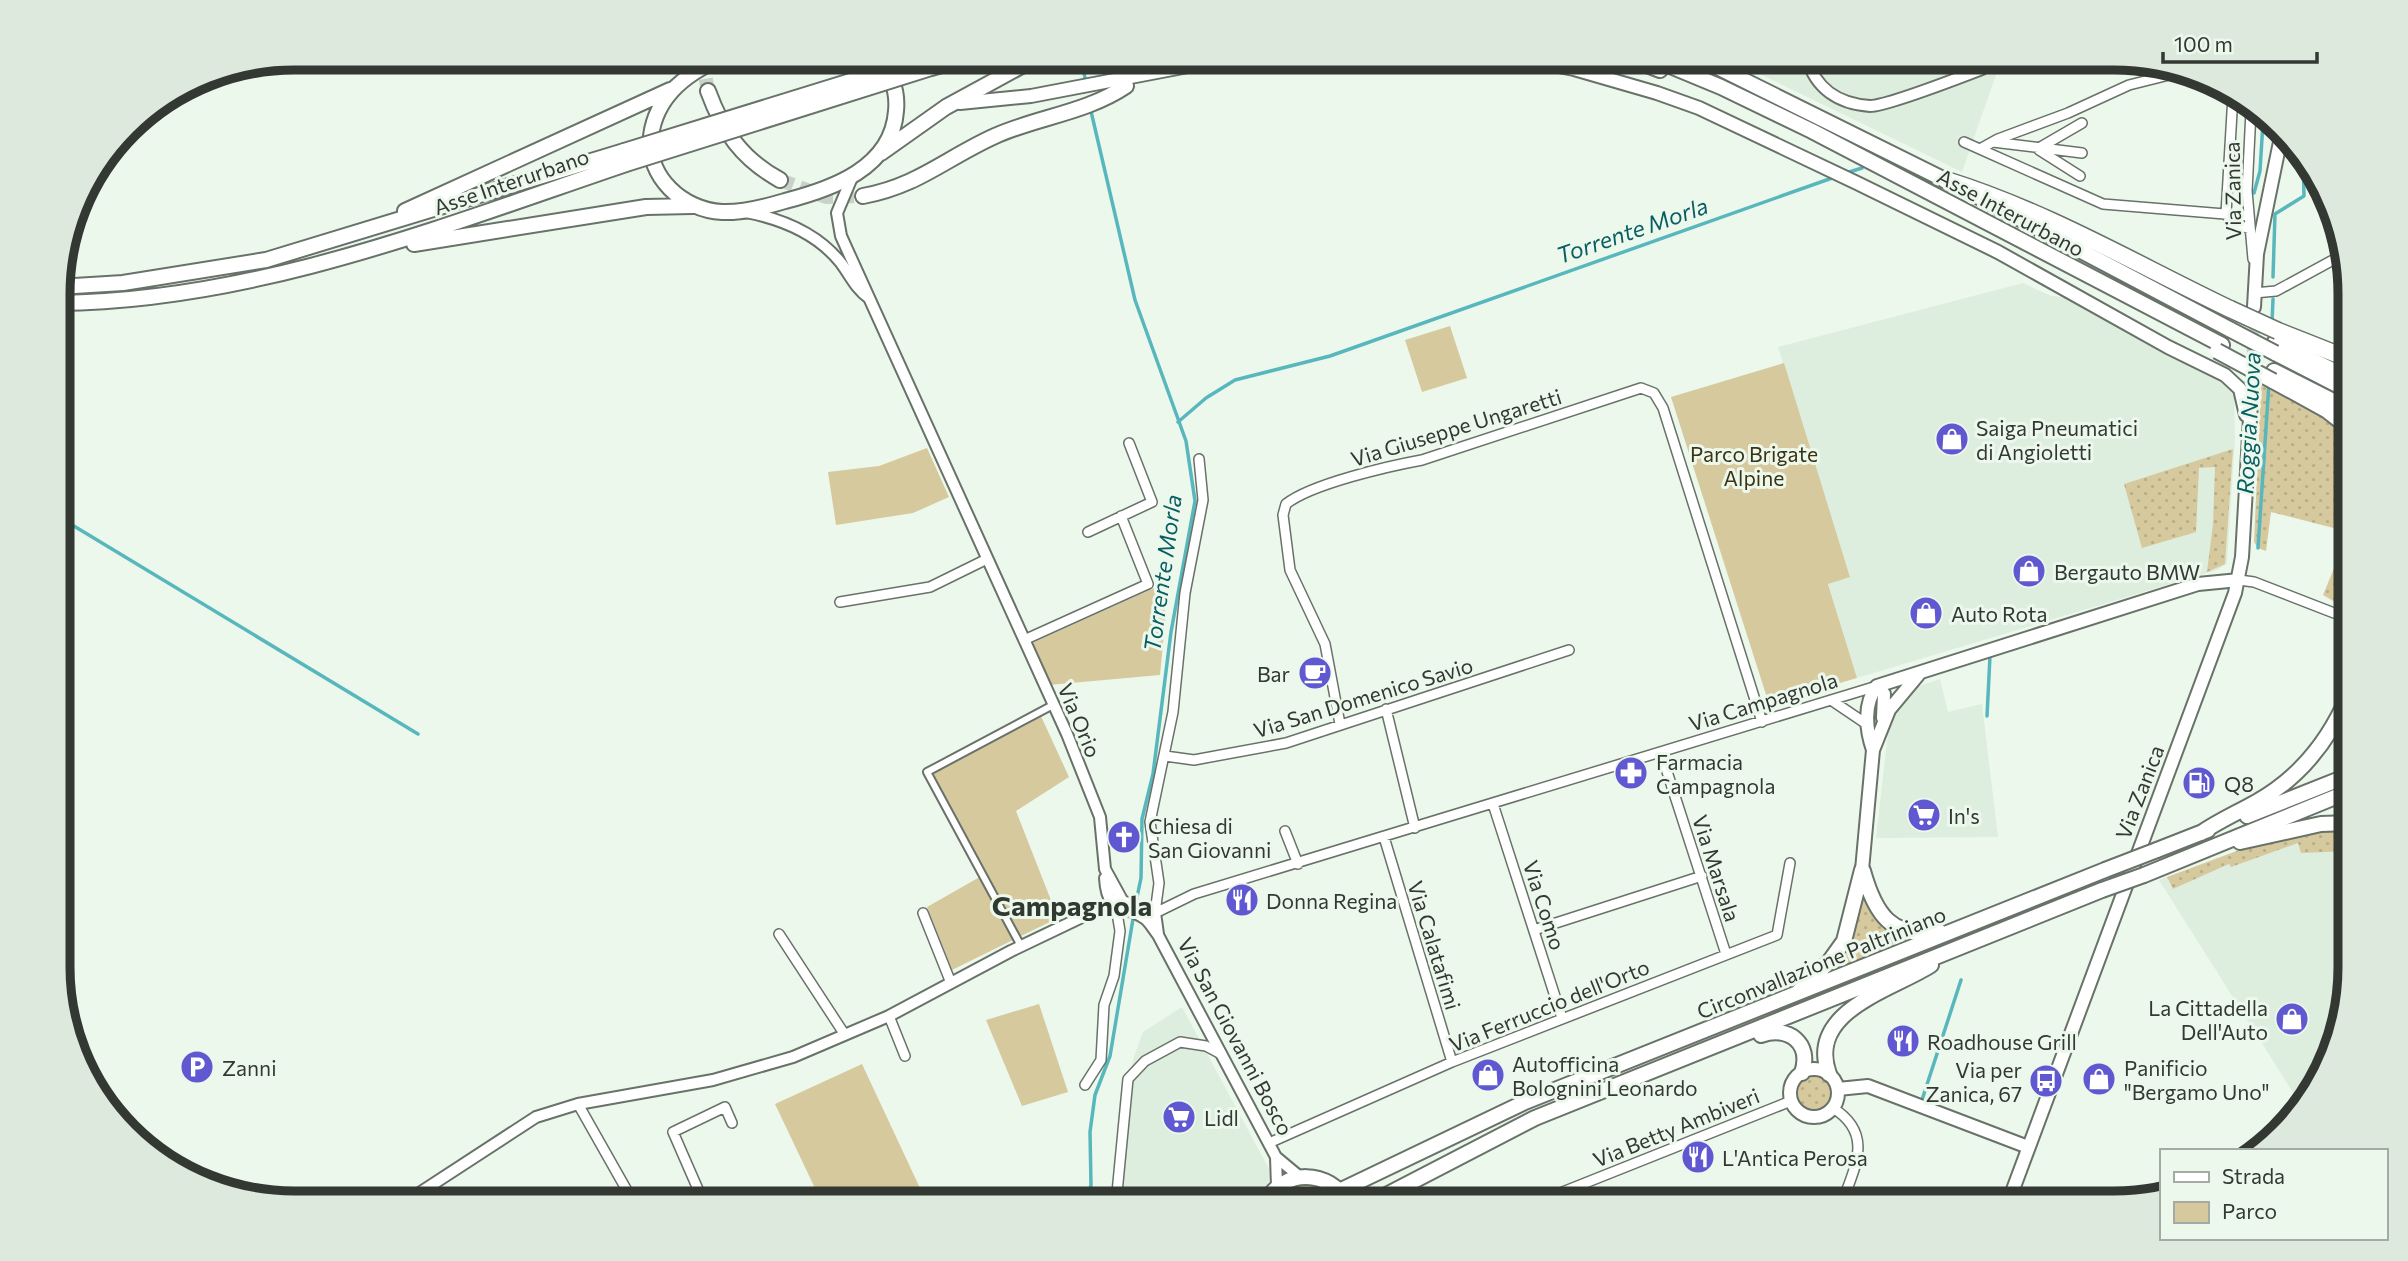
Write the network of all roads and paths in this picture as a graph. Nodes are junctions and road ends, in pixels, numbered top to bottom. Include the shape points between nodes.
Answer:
1 (696, 70) edge
2 (885, 70) edge
3 (906, 70) edge
4 (1014, 70) edge
5 (1163, 70) edge
6 (1577, 70) edge
7 (1658, 70) edge
8 (1680, 70) edge
9 (1723, 70) edge
10 (1810, 70) edge
11 (1979, 70) edge
12 (2164, 76) edge
13 (1126, 86) tunnel mouth
14 (674, 88) junction
15 (708, 92) tunnel mouth
16 (2232, 105) edge
17 (946, 107) junction
18 (2251, 118) edge
19 (2082, 123) dead end
20 (1812, 131) junction
21 (1964, 142) dead end
22 (1993, 142) junction
23 (2280, 144) edge
24 (1980, 149) junction
25 (2037, 149) junction
26 (2082, 153) dead end
27 (880, 154) junction
28 (625, 158) junction
29 (853, 175) junction
30 (2080, 176) dead end
31 (780, 180) tunnel mouth
32 (1946, 180) junction
33 (863, 196) tunnel mouth
34 (697, 206) junction
35 (740, 211) junction
36 (2226, 214) junction
37 (2249, 216) junction
38 (2250, 229) junction
39 (362, 251) junction
40 (2335, 258) edge
41 (266, 260) junction
42 (2254, 271) junction
43 (70, 286) edge
44 (2265, 292) junction
45 (869, 298) junction
46 (70, 302) edge
47 (2254, 307) tunnel mouth
48 (2231, 320) junction
49 (2276, 342) junction
50 (2338, 357) edge
51 (2338, 373) edge
52 (2273, 376) junction
53 (2252, 384) tunnel mouth
54 (2338, 384) edge
55 (2338, 404) edge
56 (2338, 419) edge
57 (2250, 425) junction
58 (1129, 443) dead end
59 (1199, 459) dead end
60 (1121, 516) junction
61 (1088, 532) dead end
62 (987, 559) junction
63 (2239, 580) junction
64 (840, 602) dead end
65 (2334, 613) dead end
66 (1024, 640) junction
67 (1569, 650) dead end
68 (1919, 673) junction
69 (1877, 686) junction
70 (1831, 700) junction
71 (1054, 705) junction
72 (1386, 709) junction
73 (2338, 716) edge
74 (1882, 721) junction
75 (1762, 722) junction
76 (1340, 724) junction
77 (1868, 725) junction
78 (1873, 750) junction
79 (1661, 753) junction
80 (1165, 756) junction
81 (2338, 780) edge
82 (2338, 796) edge
83 (1493, 804) junction
84 (2338, 823) edge
85 (1415, 828) junction
86 (1285, 831) dead end
87 (2201, 833) junction
88 (1384, 837) junction
89 (2205, 849) junction
90 (1790, 863) dead end
91 (1298, 864) junction
92 (1105, 869) junction
93 (1862, 870) junction
94 (1702, 876) junction
95 (1108, 898) junction
96 (1123, 905) junction
97 (923, 913) dead end
98 (1146, 914) junction
99 (1082, 917) junction
100 (1534, 930) junction
101 (1956, 930) junction
102 (779, 934) dead end
103 (1021, 946) junction
104 (1953, 950) junction
105 (1726, 954) junction
106 (951, 983) junction
107 (1793, 997) junction
108 (889, 1016) junction
109 (1562, 1018) junction
110 (845, 1035) junction
111 (1222, 1054) junction
112 (905, 1056) dead end
113 (1452, 1062) junction
114 (1802, 1073) junction
115 (1829, 1074) junction
116 (1085, 1085) dead end
117 (1838, 1089) junction
118 (1791, 1101) junction
119 (578, 1104) junction
120 (1560, 1108) junction
121 (1833, 1108) junction
122 (732, 1123) dead end
123 (1269, 1143) junction
124 (2028, 1147) junction
125 (1276, 1157) junction
126 (1300, 1177) junction
127 (1277, 1187) junction
128 (422, 1191) edge
129 (627, 1191) edge
130 (699, 1191) edge
131 (1117, 1191) edge
132 (1274, 1191) edge
133 (1337, 1191) edge
134 (1356, 1191) edge
135 (1393, 1191) edge
136 (1565, 1191) edge
137 (1846, 1191) edge
138 (2012, 1191) edge

1 - 14 main road
2 - 27 main road via 893,83 896,107 893,130
3 - 28 main road, Asse Interurbano, bridge
4 - 17 main road
5 - 17 main road via 1050,93 967,100
6 - 57 main road via 1699,108 2019,263 2225,375 2240,389
7 - 20 main road
8 - 20 main road, Asse Interurbano
9 - 32 main road, Asse Interurbano
10 - 11 street via 1823,90 1872,106
12 - 22 street via 2129,85
13 - 33 main road via 1103,99 997,135 903,187
14 - 34 main road via 658,111 650,149 664,182
14 - 41 main road via 417,206 275,251
15 - 31 main road via 734,145
16 - 36 street
17 - 27 main road
18 - 37 street, Via Zanica
19 - 25 street
20 - 52 main road, Asse Interurbano
21 - 24 street
22 - 24 street
22 - 25 street
23 - 42 main road, Via Zanica
24 - 36 street via 2103,204
25 - 26 street
25 - 30 street
27 - 29 main road
28 - 39 main road, Asse Interurbano
28 - 41 main road, Asse Interurbano
29 - 35 main road via 804,196
29 - 45 street, Via Orio via 840,203 838,227
32 - 48 main road, Asse Interurbano
32 - 48 highway via 2040,214
34 - 35 main road
34 - 39 main road via 646,207 426,241 373,255
35 - 45 street, Via Orio via 780,221 815,238
36 - 37 street
36 - 38 street via 2232,223
37 - 38 street, Via Zanica
38 - 42 street, Via Zanica
39 - 46 main road, Asse Interurbano via 248,281
40 - 44 street
41 - 43 main road, Asse Interurbano via 123,283
42 - 44 main road, Via Zanica
44 - 47 main road, Via Zanica
45 - 62 street, Via Orio
48 - 49 highway, bridge
49 - 50 highway
49 - 51 main road
49 - 54 main road
52 - 55 main road, Asse Interurbano
52 - 56 main road
53 - 57 main road, Via Zanica
57 - 63 main road, Via Zanica
58 - 60 street via 1153,502
59 - 80 street via 1203,500 1185,593
60 - 61 street
60 - 66 street via 1148,584
62 - 64 street via 930,587
62 - 66 street, Via Orio
63 - 65 street
63 - 68 main road, Via Campagnola via 2199,584
63 - 124 main road, Via Zanica
66 - 71 street, Via Orio
67 - 72 street, Via San Domenico Savio
68 - 69 main road, Via Campagnola
68 - 74 main road
69 - 70 street, Via Campagnola
69 - 74 main road via 1884,694
69 - 77 main road via 1869,701
70 - 75 street, Via Campagnola
70 - 77 street
71 - 92 street, Via Orio via 1100,817
71 - 103 street via 927,772
72 - 76 street, Via San Domenico Savio
72 - 85 street
73 - 87 main road via 2302,768 2258,801
74 - 78 main road
75 - 76 street, Via Giuseppe Ungaretti via 1663,408 1650,391 1641,388 1329,486 1286,504 1283,515 1290,570 1325,644
75 - 79 street, Via Campagnola
76 - 80 street, Via San Domenico Savio via 1253,751 1194,760
77 - 78 main road
78 - 93 main road
79 - 83 street, Via Campagnola
79 - 94 street, Via Marsala
80 - 98 street via 1150,822 1159,883
81 - 87 main road, Circonvallazione Paltriniano
82 - 89 main road, Circonvallazione Paltriniano
83 - 85 street, Via Campagnola
83 - 100 street, Via Como
84 - 89 main road
85 - 88 street, Via Campagnola
86 - 91 street
87 - 101 main road, Circonvallazione Paltriniano, bridge
88 - 91 street, Via Campagnola
88 - 113 street, Via Calatafimi
89 - 104 main road, Circonvallazione Paltriniano, bridge
90 - 105 street, Via Ferruccio dell'Orto via 1777,935
91 - 98 street, Via Campagnola via 1194,894
92 - 95 street
92 - 96 street, Via Orio
93 - 101 main road via 1872,903 1885,919 1909,932
93 - 107 main road via 1844,941
94 - 100 street
94 - 105 street, Via Marsala
95 - 96 street
95 - 99 street
96 - 98 street
96 - 99 street via 1103,907
96 - 116 street via 1114,976 1104,1005 1101,1060
97 - 106 street
98 - 111 street, Via San Giovanni Bosco
99 - 103 street
100 - 109 street, Via Como
101 - 107 main road, Circonvallazione Paltriniano
102 - 110 street
103 - 106 street
104 - 115 main road via 1842,1015 1824,1051
104 - 120 main road, Circonvallazione Paltriniano
105 - 109 street, Via Ferruccio dell'Orto
106 - 108 street
107 - 134 main road, Circonvallazione Paltriniano via 1525,1102
108 - 110 street
108 - 112 street
109 - 113 street, Via Ferruccio dell'Orto
110 - 119 street via 744,1073
111 - 123 street, Via San Giovanni Bosco
111 - 131 street via 1181,1042 1145,1061 1128,1079
113 - 123 street, Via Ferruccio dell'Orto
114 - 115 main road via 1816,1069
114 - 118 main road via 1791,1085
114 - 120 main road via 1802,1045 1791,1034 1773,1031 1577,1109
115 - 117 main road
117 - 121 main road
117 - 124 main road via 1868,1086
118 - 121 main road via 1800,1113 1814,1118
118 - 136 street, Via Betty Ambiveri
119 - 128 street via 536,1116
119 - 129 street
120 - 135 main road, Circonvallazione Paltriniano
121 - 137 street via 1852,1122 1859,1140
122 - 130 street via 725,1107 673,1132
123 - 125 street, Via San Giovanni Bosco
124 - 138 main road, Via Zanica
125 - 126 street, Via San Giovanni Bosco
125 - 127 street, Via San Giovanni Bosco
126 - 127 main road
126 - 133 main road, Via San Giovanni Bosco via 1320,1178
127 - 132 main road

